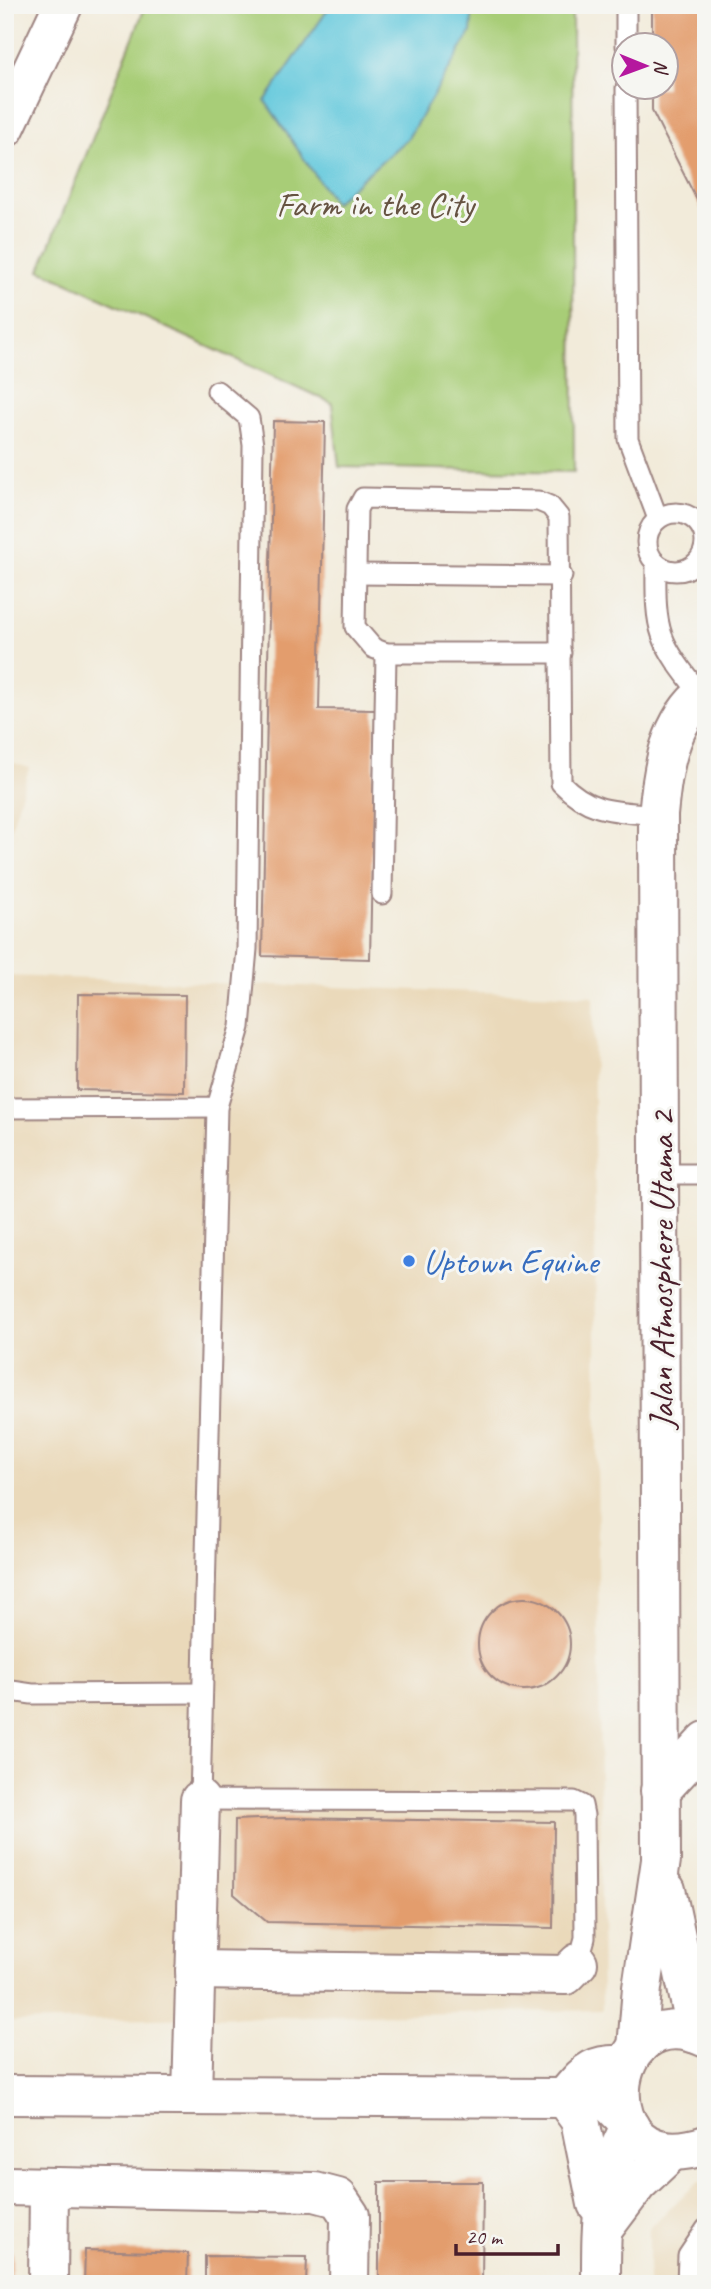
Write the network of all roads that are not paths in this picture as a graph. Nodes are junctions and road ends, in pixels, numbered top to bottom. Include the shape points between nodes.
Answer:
1 (63, 5) edge
2 (626, 5) edge
3 (626, 32) edge
4 (626, 102) edge
5 (5, 128) edge
6 (218, 391) dead end
7 (658, 519) junction
8 (705, 544) edge
9 (656, 563) junction
10 (356, 574) junction
11 (562, 576) junction
12 (386, 653) junction
13 (561, 653) junction
14 (704, 694) edge
15 (658, 815) junction
16 (382, 894) dead end
17 (217, 1107) junction
18 (5, 1108) edge
19 (662, 1174) junction
20 (706, 1174) edge
21 (5, 1690) edge
22 (202, 1693) junction
23 (706, 1741) edge
24 (660, 1791) junction
25 (200, 1800) junction
26 (661, 1860) junction
27 (578, 1964) joint
28 (195, 1970) junction
29 (701, 2036) edge
30 (631, 2057) junction
31 (5, 2095) edge
32 (192, 2096) junction
33 (564, 2098) junction
34 (628, 2124) junction
35 (688, 2148) edge
36 (5, 2186) edge
37 (49, 2187) junction
38 (706, 2229) edge
39 (601, 2230) junction
40 (48, 2284) edge
41 (349, 2284) edge
42 (601, 2284) edge
43 (687, 2284) edge

1 - 5 main road
2 - 3 lane
4 - 7 lane via 628,439
6 - 17 lane via 248,418 253,486 247,949 240,1027
7 - 8 lane via 666,514 692,518
7 - 9 lane via 651,526 647,546
8 - 9 lane via 692,567 664,569
9 - 14 lane via 655,616 666,651
10 - 11 lane
10 - 11 lane via 357,509 363,498 373,496 538,501 550,506 559,517
10 - 12 lane via 355,627 373,648
11 - 13 lane
12 - 13 lane
12 - 16 lane
13 - 15 lane via 561,783 577,800 597,808
14 - 15 main road, Jalan Atmosphere Utama 2 via 675,731 662,770
15 - 19 main road, Jalan Atmosphere Utama 2
17 - 18 lane
17 - 22 lane
19 - 20 lane
19 - 24 main road, Jalan Atmosphere Utama 2
21 - 22 lane via 32,1694
22 - 25 lane
23 - 24 main road
24 - 26 main road, Jalan Atmosphere Utama 2
25 - 27 lane via 574,1801 582,1805 584,1815 584,1937
25 - 28 main road
26 - 29 main road
26 - 30 main road
27 - 28 main road via 566,1975
28 - 32 main road
29 - 30 main road via 665,2032
30 - 33 main road via 589,2069
30 - 34 main road via 619,2083
31 - 32 main road
32 - 33 main road
33 - 34 main road via 590,2092 605,2098
33 - 39 main road via 580,2120
34 - 35 main road via 655,2147
34 - 39 main road via 607,2182
35 - 39 main road via 637,2184
36 - 37 main road
37 - 40 main road
37 - 41 main road via 315,2192 338,2199 350,2216
38 - 43 lane via 688,2256
39 - 42 main road

